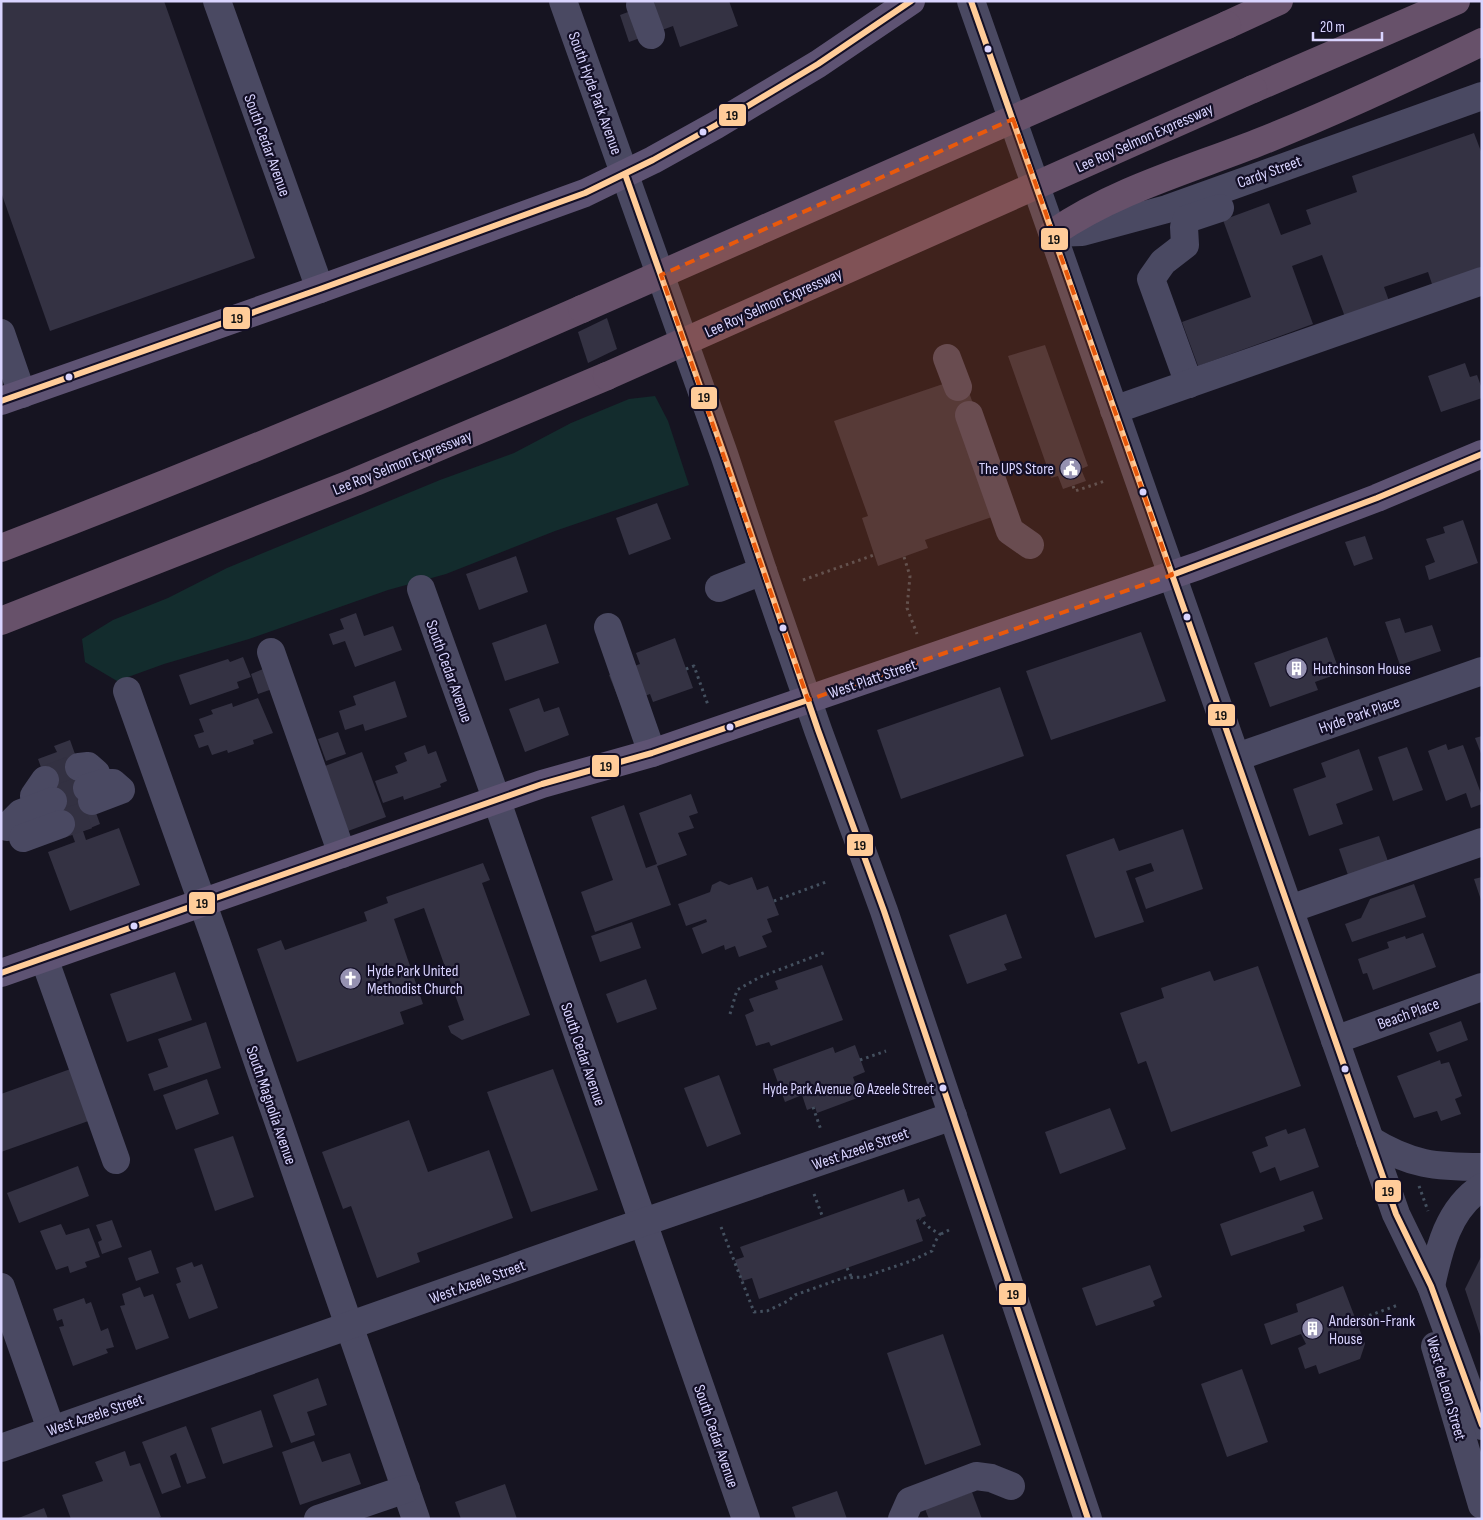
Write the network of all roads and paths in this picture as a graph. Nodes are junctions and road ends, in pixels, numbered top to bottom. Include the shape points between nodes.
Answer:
1 (217, 1) edge
2 (563, 1) edge
3 (911, 1) edge
4 (971, 1) edge
5 (1279, 1) edge
6 (1456, 1) edge
7 (640, 5) dead end
8 (651, 35) dead end
9 (1482, 42) edge
10 (1482, 96) edge
11 (1333, 148) junction
12 (625, 174) junction
13 (1053, 233) junction
14 (1482, 281) edge
15 (320, 289) junction
16 (1, 333) edge
17 (948, 358) dead end
18 (1188, 384) junction
19 (958, 387) dead end
20 (12, 397) edge
21 (1114, 410) junction
22 (968, 415) dead end
23 (1482, 454) edge
24 (1105, 481) dead end
25 (1073, 486) dead end
26 (1030, 545) dead end
27 (1, 548) edge
28 (874, 555) dead end
29 (904, 557) dead end
30 (763, 572) junction
31 (1172, 575) junction
32 (804, 580) dead end
33 (719, 588) dead end
34 (421, 589) dead end
35 (1, 621) edge
36 (608, 627) dead end
37 (917, 634) dead end
38 (271, 652) dead end
39 (686, 669) dead end
40 (1482, 671) edge
41 (127, 691) dead end
42 (808, 700) junction
43 (708, 705) dead end
44 (652, 753) junction
45 (1237, 758) junction
46 (496, 799) junction
47 (1482, 842) edge
48 (342, 854) junction
49 (826, 882) dead end
50 (774, 901) dead end
51 (202, 902) junction
52 (1290, 909) junction
53 (826, 952) dead end
54 (44, 958) junction
55 (1, 973) edge
56 (1482, 987) edge
57 (730, 1014) dead end
58 (1335, 1040) junction
59 (886, 1051) dead end
60 (860, 1060) dead end
61 (813, 1108) dead end
62 (954, 1116) junction
63 (821, 1130) dead end
64 (1370, 1140) junction
65 (116, 1160) dead end
66 (1482, 1167) edge
67 (1416, 1178) dead end
68 (1482, 1187) edge
69 (814, 1194) dead end
70 (1396, 1214) junction
71 (1434, 1216) dead end
72 (823, 1218) dead end
73 (920, 1219) dead end
74 (642, 1222) junction
75 (721, 1227) dead end
76 (949, 1230) dead end
77 (940, 1234) junction
78 (847, 1268) dead end
79 (852, 1278) junction
80 (1431, 1286) junction
81 (1, 1287) edge
82 (1398, 1306) dead end
83 (1357, 1320) dead end
84 (348, 1326) junction
85 (1482, 1426) edge
86 (51, 1429) junction
87 (1, 1448) edge
88 (1011, 1486) dead end
89 (406, 1489) junction
90 (1482, 1506) edge
91 (318, 1519) edge
92 (416, 1519) edge
93 (746, 1519) edge
94 (902, 1519) edge
95 (1088, 1519) edge

1 - 15 street, South Cedar Avenue
2 - 12 street, South Hyde Park Avenue
3 - 12 main road via 779,88
4 - 13 street
5 - 27 highway, bridge via 335,415
6 - 35 highway, Lee Roy Selmon Expressway, bridge via 607,376 364,478
7 - 8 street
9 - 13 highway via 1316,119 1128,193 1076,217
10 - 11 street, Cardy Street
11 - 13 street, Cardy Street via 1166,209 1082,232
11 - 18 street via 1298,182 1187,219 1185,245 1164,262 1151,279
12 - 15 main road via 585,193
12 - 30 street, South Hyde Park Avenue
13 - 21 street
14 - 18 street
15 - 20 main road
16 - 20 street
17 - 19 street
18 - 21 street
21 - 31 street
22 - 26 street via 1010,530
23 - 31 main road, West Platt Street via 1377,498
24 - 25 path via 1075,491
28 - 32 path
29 - 37 path via 910,576 907,608
30 - 33 street
30 - 42 street, South Hyde Park Avenue
31 - 42 main road, West Platt Street
31 - 45 street
34 - 46 street, South Cedar Avenue
36 - 44 street
38 - 48 street
39 - 43 path via 694,666
40 - 45 street, Hyde Park Place
41 - 51 street, South Magnolia Avenue
42 - 44 main road, West Platt Street
42 - 62 street, South Hyde Park Avenue
44 - 46 main road, West Platt Street
45 - 52 street
46 - 48 main road, West Platt Street
46 - 74 street, South Cedar Avenue
47 - 52 street
48 - 51 main road, West Platt Street
49 - 50 path
51 - 54 main road, West Platt Street
51 - 84 street, South Magnolia Avenue
52 - 58 street
53 - 57 path via 760,977 737,990
54 - 55 main road, West Platt Street
54 - 65 street
56 - 58 street, Beach Place
58 - 64 street
59 - 60 path
61 - 63 path
62 - 74 street, West Azeele Street
62 - 95 street, South Hyde Park Avenue
64 - 66 street via 1420,1163
64 - 70 street
67 - 71 path via 1429,1212
68 - 80 street via 1464,1202 1447,1227
69 - 72 path
70 - 80 street
70 - 90 street, West de Leon Street
73 - 77 path
74 - 84 street, West Azeele Street
74 - 93 street, South Cedar Avenue
75 - 79 path via 754,1312 767,1311 795,1295 843,1278
76 - 77 path
77 - 79 path via 932,1251 874,1274
78 - 79 path
80 - 85 street
81 - 86 street
82 - 83 path
84 - 86 street, West Azeele Street
84 - 89 street, South Magnolia Avenue
86 - 87 street, West Azeele Street
88 - 94 street via 976,1476 910,1500
89 - 91 street
89 - 92 street, South Magnolia Avenue

